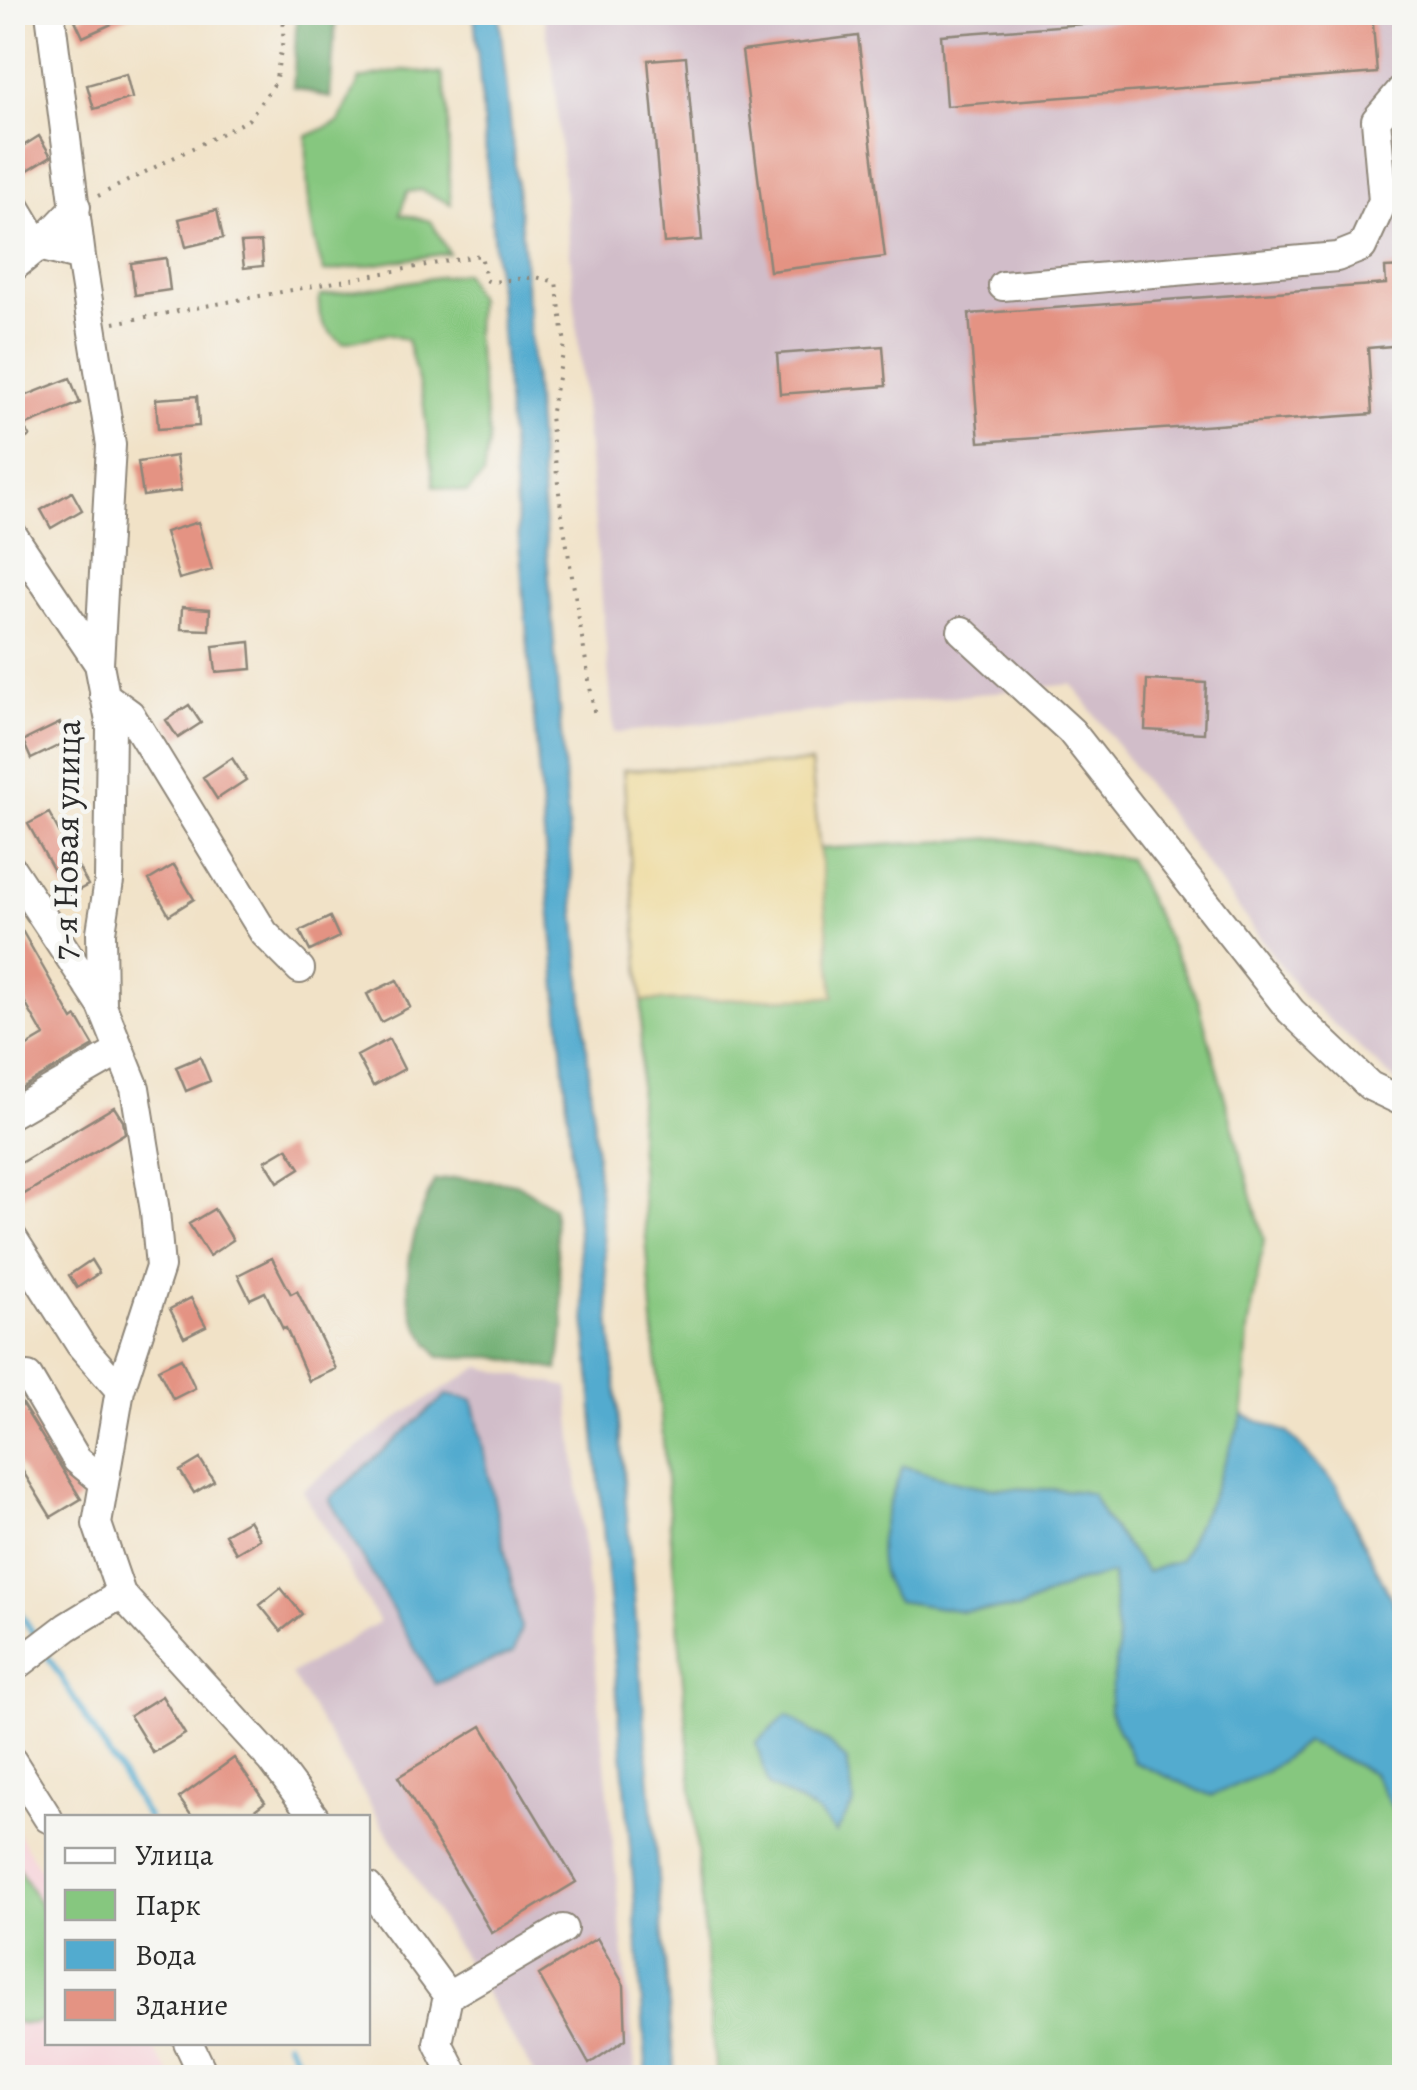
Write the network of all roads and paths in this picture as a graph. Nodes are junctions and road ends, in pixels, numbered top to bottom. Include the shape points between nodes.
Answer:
1 (50, 12) edge
2 (284, 12) edge
3 (1404, 87) edge
4 (12, 200) edge
5 (76, 207) junction
6 (39, 246) junction
7 (81, 257) junction
8 (12, 268) edge
9 (1003, 286) dead end
10 (92, 327) junction
11 (12, 534) edge
12 (962, 631) dead end
13 (99, 664) junction
14 (104, 695) junction
15 (594, 716) dead end
16 (12, 870) edge
17 (300, 969) dead end
18 (102, 1006) junction
19 (120, 1051) junction
20 (1404, 1102) edge
21 (12, 1113) edge
22 (12, 1237) edge
23 (28, 1377) dead end
24 (120, 1390) junction
25 (104, 1482) junction
26 (122, 1594) junction
27 (14, 1668) edge
28 (12, 1760) edge
29 (46, 1815) edge
30 (313, 1815) edge
31 (370, 1891) edge
32 (563, 1929) dead end
33 (448, 1996) junction
34 (189, 2045) edge
35 (205, 2078) edge
36 (456, 2078) edge

1 - 5 street, 7-я Новая улица
2 - 5 path via 275,83 248,120
3 - 9 street via 1376,120 1383,201 1362,247 1337,257
4 - 6 street
5 - 6 street
5 - 7 street, 7-я Новая улица
6 - 7 street
6 - 8 street
7 - 10 street, 7-я Новая улица
10 - 13 street, 7-я Новая улица via 111,445
10 - 15 path via 482,256 486,280 556,282 564,344 550,416
11 - 13 street
12 - 20 street via 1070,731 1291,1011 1370,1086
13 - 14 street, 7-я Новая улица
14 - 17 street via 130,714 264,933
14 - 18 street, 7-я Новая улица via 110,727
16 - 18 street
18 - 19 street, 7-я Новая улица
19 - 21 street
19 - 24 street, 7-я Новая улица via 135,1088 160,1266
22 - 24 street via 80,1344
23 - 25 street via 77,1460
24 - 25 street, 7-я Новая улица
25 - 26 street, 7-я Новая улица via 97,1524
26 - 27 street
26 - 30 street via 272,1760
28 - 29 street
31 - 33 street
32 - 33 street
33 - 36 street via 438,2044
34 - 35 street

